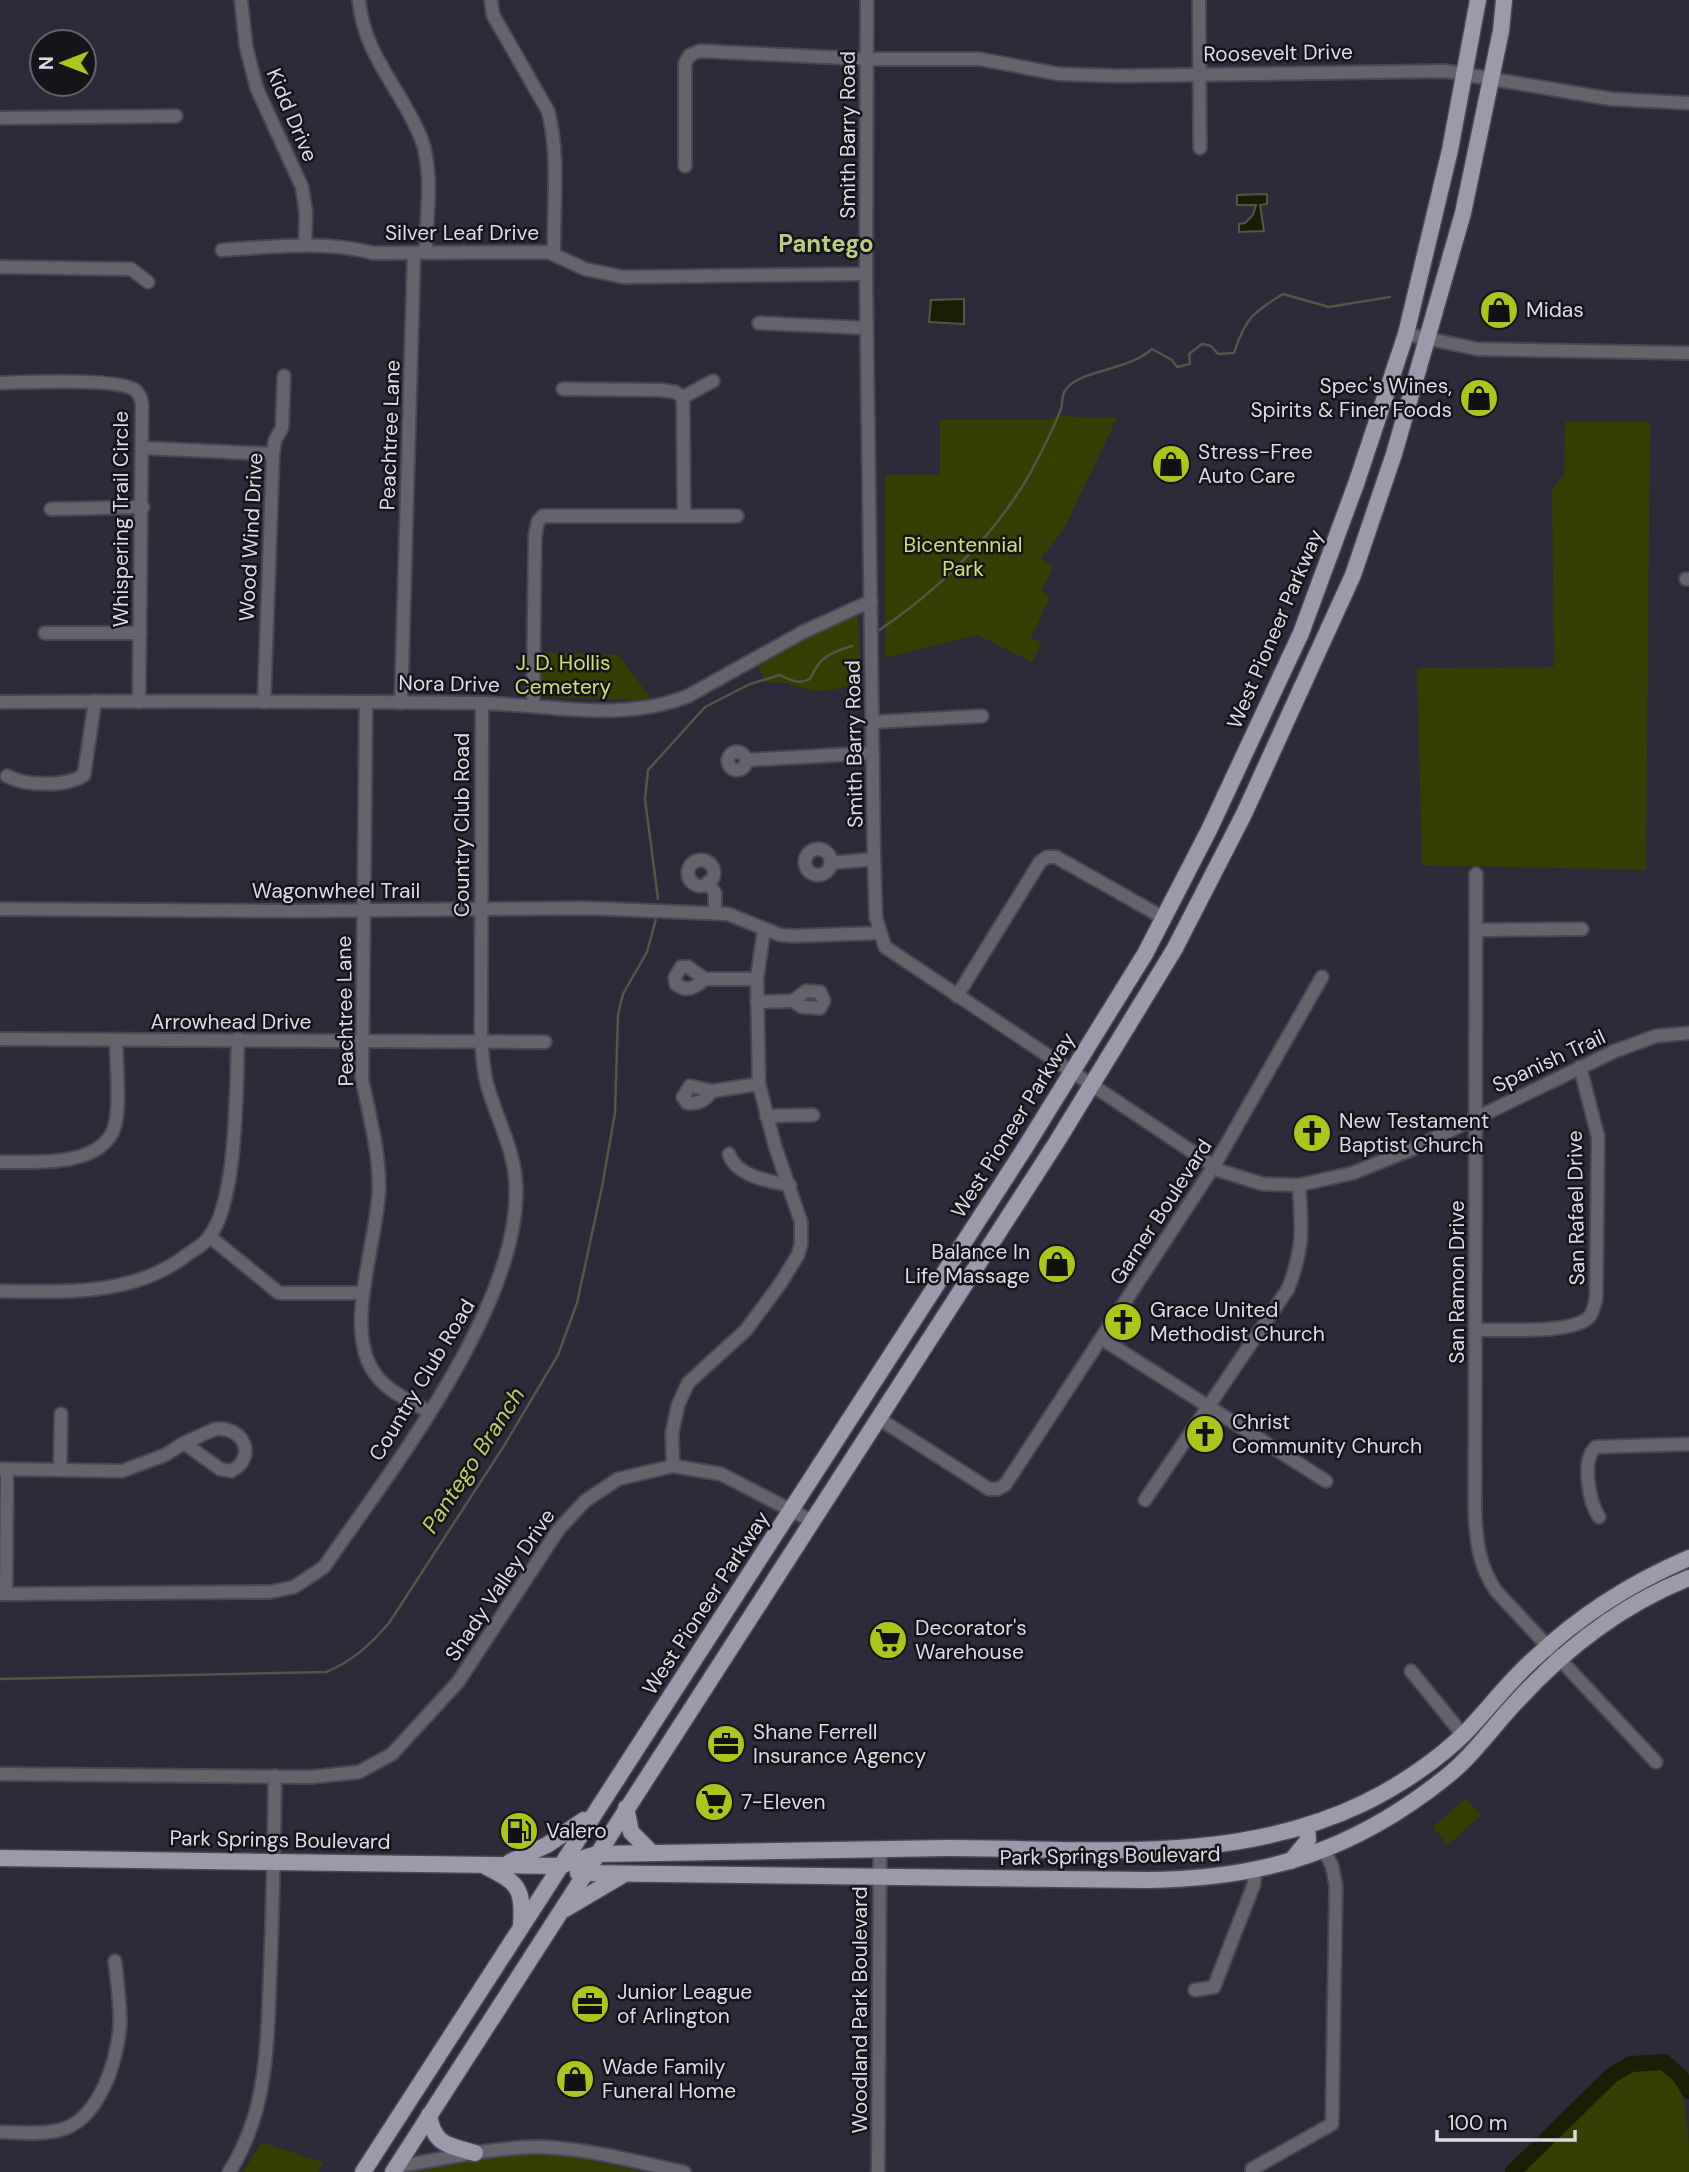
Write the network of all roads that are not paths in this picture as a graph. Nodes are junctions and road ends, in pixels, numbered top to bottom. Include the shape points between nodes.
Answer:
1 (241, 0) edge
2 (359, 0) edge
3 (491, 0) edge
4 (867, 0) edge
5 (1199, 0) edge
6 (1478, 0) edge
7 (1504, 0) edge
8 (867, 59) junction
9 (1199, 72) junction
10 (1465, 74) junction
11 (1491, 79) junction
12 (1689, 103) edge
13 (176, 116) dead end
14 (0, 118) edge
15 (1200, 148) dead end
16 (685, 166) dead end
17 (305, 245) junction
18 (222, 250) dead end
19 (420, 253) junction
20 (554, 254) junction
21 (0, 267) edge
22 (866, 274) junction
23 (148, 282) dead end
24 (760, 323) dead end
25 (867, 328) junction
26 (1406, 334) junction
27 (1429, 339) junction
28 (1689, 353) edge
29 (284, 376) dead end
30 (713, 382) dead end
31 (0, 383) edge
32 (563, 389) dead end
33 (683, 397) junction
34 (143, 448) junction
35 (272, 454) junction
36 (143, 507) junction
37 (51, 509) dead end
38 (684, 516) junction
39 (737, 516) dead end
40 (871, 601) junction
41 (45, 632) dead end
42 (140, 633) junction
43 (94, 701) junction
44 (0, 702) edge
45 (139, 702) junction
46 (264, 702) junction
47 (366, 702) junction
48 (401, 703) junction
49 (482, 703) junction
50 (533, 706) junction
51 (982, 716) dead end
52 (873, 722) junction
53 (873, 753) junction
54 (746, 760) dead end
55 (7, 776) dead end
56 (874, 859) junction
57 (830, 863) dead end
58 (1476, 874) dead end
59 (708, 882) dead end
60 (0, 909) edge
61 (481, 909) junction
62 (364, 910) junction
63 (715, 913) junction
64 (1164, 918) junction
65 (764, 929) junction
66 (1582, 929) dead end
67 (1476, 930) junction
68 (879, 933) junction
69 (1322, 977) dead end
70 (705, 979) dead end
71 (757, 979) junction
72 (957, 996) junction
73 (793, 1000) dead end
74 (757, 1002) junction
75 (1689, 1033) edge
76 (0, 1039) edge
77 (238, 1039) junction
78 (116, 1041) junction
79 (481, 1041) junction
80 (363, 1042) junction
81 (545, 1042) dead end
82 (1580, 1067) junction
83 (1073, 1071) junction
84 (760, 1084) junction
85 (1092, 1084) junction
86 (712, 1091) dead end
87 (813, 1115) dead end
88 (766, 1116) junction
89 (1476, 1117) junction
90 (729, 1154) dead end
91 (0, 1162) edge
92 (1214, 1166) junction
93 (790, 1185) junction
94 (1299, 1185) junction
95 (209, 1237) junction
96 (0, 1291) edge
97 (363, 1293) junction
98 (1476, 1330) junction
99 (1102, 1339) junction
100 (1211, 1406) junction
101 (429, 1412) junction
102 (61, 1414) dead end
103 (878, 1418) junction
104 (184, 1444) junction
105 (1689, 1444) edge
106 (673, 1466) junction
107 (4, 1469) edge
108 (60, 1469) junction
109 (1326, 1481) dead end
110 (1145, 1500) dead end
111 (792, 1509) junction
112 (1599, 1517) dead end
113 (812, 1521) junction
114 (1689, 1558) edge
115 (1689, 1578) edge
116 (3, 1594) edge
117 (1547, 1647) junction
118 (1559, 1660) junction
119 (1411, 1671) dead end
120 (1463, 1735) junction
121 (1656, 1762) dead end
122 (0, 1774) edge
123 (275, 1776) junction
124 (626, 1808) junction
125 (595, 1812) junction
126 (1307, 1826) junction
127 (1040, 1848) junction
128 (880, 1849) junction
129 (735, 1850) junction
130 (1324, 1850) junction
131 (652, 1853) junction
132 (597, 1854) junction
133 (0, 1858) edge
134 (273, 1861) junction
135 (1289, 1863) junction
136 (482, 1864) junction
137 (503, 1865) junction
138 (559, 1866) junction
139 (1255, 1872) junction
140 (583, 1875) junction
141 (623, 1875) junction
142 (735, 1877) junction
143 (879, 1879) junction
144 (1041, 1879) junction
145 (558, 1915) junction
146 (521, 1926) junction
147 (115, 1961) dead end
148 (1195, 1990) dead end
149 (429, 2115) junction
150 (0, 2132) edge
151 (475, 2153) junction
152 (394, 2169) edge
153 (1252, 2169) dead end
154 (229, 2172) edge
155 (363, 2172) edge
156 (684, 2172) edge
157 (878, 2172) edge

1 - 17 street, Kidd Drive via 257,89 302,187
2 - 19 street, Peachtree Lane via 380,68 422,140 426,162
3 - 20 street via 494,15 552,125
4 - 8 street, Smith Barry Road
5 - 9 street
6 - 10 main road, West Pioneer Parkway
7 - 11 main road, West Pioneer Parkway
8 - 9 street, Roosevelt Drive via 980,59 1059,74
8 - 16 street, Roosevelt Drive via 700,51 690,55 685,63
8 - 22 street, Smith Barry Road
9 - 10 street, Roosevelt Drive via 1401,70
9 - 15 street
10 - 11 street, Roosevelt Drive
10 - 26 main road, West Pioneer Parkway
11 - 12 street, Roosevelt Drive via 1611,99
11 - 27 main road, West Pioneer Parkway via 1463,213
13 - 14 street
17 - 18 street, Silver Leaf Drive
17 - 19 street, Silver Leaf Drive
19 - 20 street, Silver Leaf Drive
19 - 48 street, Peachtree Lane
20 - 22 street, Silver Leaf Drive via 585,269 623,277
21 - 23 street via 131,269
22 - 25 street, Smith Barry Road
24 - 25 street
25 - 40 street, Smith Barry Road
26 - 27 street
26 - 64 main road, West Pioneer Parkway via 1301,633 1228,793
27 - 28 street via 1477,349
27 - 85 main road, West Pioneer Parkway via 1353,575 1270,762 1174,950
29 - 35 street, Wood Wind Drive via 282,428
30 - 33 street
31 - 34 street, Whispering Trail Circle via 133,388 142,404
32 - 33 street via 660,390
33 - 38 street
34 - 35 street
34 - 36 street, Whispering Trail Circle
35 - 46 street, Wood Wind Drive
36 - 37 street
36 - 42 street, Whispering Trail Circle
38 - 39 street
38 - 50 street via 554,513 538,521
40 - 50 street, Nora Drive via 669,703 626,711
40 - 52 street, Smith Barry Road
41 - 42 street
42 - 45 street, Whispering Trail Circle
43 - 44 street, Nora Drive
43 - 45 street, Nora Drive
43 - 55 street via 83,775 65,783 17,782
45 - 46 street, Nora Drive
46 - 47 street, Nora Drive
47 - 48 street, Nora Drive
47 - 62 street, Peachtree Lane
48 - 49 street, Nora Drive
49 - 50 street, Nora Drive
49 - 61 street, Country Club Road
51 - 52 street
52 - 53 street, Smith Barry Road
53 - 54 street
53 - 56 street, Smith Barry Road
56 - 57 street
56 - 68 street, Smith Barry Road
58 - 67 street, San Ramon Drive
59 - 63 street via 715,894
60 - 62 street, Wagonwheel Trail
61 - 62 street, Wagonwheel Trail
61 - 63 street, Wagonwheel Trail
61 - 79 street, Country Club Road
62 - 80 street, Peachtree Lane
63 - 65 street, Wagonwheel Trail
64 - 72 street via 1056,857 1047,857
64 - 83 main road, West Pioneer Parkway
65 - 68 street, Wagonwheel Trail via 814,937
65 - 71 street
66 - 67 street
67 - 89 street, San Ramon Drive
68 - 72 street via 890,952
69 - 92 street, Garner Boulevard
70 - 71 street
71 - 74 street
72 - 83 street
73 - 74 street
74 - 84 street
75 - 82 street, Spanish Trail via 1639,1041
76 - 78 street, Arrowhead Drive
77 - 78 street, Arrowhead Drive
77 - 80 street, Arrowhead Drive
77 - 95 street via 230,1178
78 - 91 street via 116,1119 104,1144 73,1158
79 - 80 street, Arrowhead Drive
79 - 81 street, Arrowhead Drive
79 - 101 street, Country Club Road via 486,1082 515,1166 515,1208 488,1309
80 - 97 street, Peachtree Lane via 362,1079 379,1185 376,1233
82 - 89 street, Spanish Trail
82 - 98 street, San Rafael Drive via 1598,1137 1596,1300 1591,1314 1561,1328
83 - 85 street
83 - 111 main road, West Pioneer Parkway
84 - 86 street
84 - 88 street
85 - 92 street
85 - 103 main road, West Pioneer Parkway
87 - 88 street
88 - 93 street
89 - 94 street, Spanish Trail via 1353,1173
89 - 98 street, San Ramon Drive
90 - 93 street via 732,1162 762,1180
92 - 94 street via 1245,1180
92 - 99 street, Garner Boulevard
93 - 106 street via 801,1222 798,1255 746,1330 688,1383 672,1433
94 - 100 street via 1302,1240 1288,1289
95 - 96 street via 172,1267 118,1285 73,1293
95 - 97 street via 279,1293
97 - 101 street, Peachtree Lane via 364,1353 375,1375
98 - 117 street, San Ramon Drive via 1478,1552 1496,1591
99 - 100 street
99 - 103 street, Garner Boulevard via 1004,1485 994,1489
100 - 109 street
100 - 110 street
101 - 116 street, Country Club Road via 324,1567 294,1587 270,1592
102 - 108 street
103 - 113 main road, West Pioneer Parkway
104 - 104 street via 220,1469 231,1471 245,1452 242,1436 225,1429
104 - 108 street via 122,1471
105 - 112 street via 1597,1447 1589,1457 1591,1503
106 - 111 street, Shady Valley Drive via 721,1474
106 - 123 street, Shady Valley Drive via 618,1479 573,1513 457,1682 392,1754 359,1772
107 - 108 street
107 - 116 street
111 - 113 street, Shady Valley Drive
111 - 125 main road, West Pioneer Parkway
113 - 124 main road, West Pioneer Parkway
114 - 117 main road, Park Springs Boulevard via 1577,1621
115 - 118 main road, Park Springs Boulevard via 1603,1623
117 - 118 street, San Ramon Drive
117 - 120 main road, Park Springs Boulevard
118 - 121 street, San Ramon Drive
118 - 130 main road, Park Springs Boulevard via 1447,1776 1375,1828
119 - 120 street
120 - 126 main road, Park Springs Boulevard via 1392,1787
122 - 123 street, Shady Valley Drive
123 - 134 street
124 - 131 main road via 631,1832
124 - 132 main road, West Pioneer Parkway
125 - 137 main road via 547,1846
125 - 138 main road, West Pioneer Parkway
126 - 127 main road, Park Springs Boulevard via 1207,1848
126 - 135 main road via 1308,1840
127 - 128 main road, Park Springs Boulevard
127 - 144 main road
128 - 129 main road, Park Springs Boulevard
128 - 143 street, Woodland Park Boulevard
129 - 131 main road, Park Springs Boulevard
129 - 142 main road
130 - 135 main road, Park Springs Boulevard
130 - 153 street via 1336,1886 1332,2124
131 - 132 main road, Park Springs Boulevard
132 - 138 main road, Park Springs Boulevard
132 - 140 main road, West Pioneer Parkway
133 - 134 main road, Park Springs Boulevard
134 - 136 main road, Park Springs Boulevard
134 - 154 street via 266,2056 255,2121
135 - 139 main road, Park Springs Boulevard
136 - 137 main road, Park Springs Boulevard
136 - 146 main road via 516,1884 522,1895
137 - 138 main road, Park Springs Boulevard
138 - 140 main road, Park Springs Boulevard
138 - 146 main road, West Pioneer Parkway
139 - 144 main road, Park Springs Boulevard via 1175,1880
139 - 148 street via 1214,1987
140 - 141 main road, Park Springs Boulevard
140 - 145 main road, West Pioneer Parkway
141 - 142 main road, Park Springs Boulevard
141 - 145 main road
142 - 143 main road, Park Springs Boulevard
143 - 144 main road, Park Springs Boulevard
143 - 157 street, Woodland Park Boulevard
145 - 149 main road, West Pioneer Parkway
146 - 155 main road, West Pioneer Parkway
147 - 150 street via 120,2020 117,2046 92,2105 62,2130
149 - 151 main road via 432,2131 441,2142
149 - 152 main road, West Pioneer Parkway
151 - 152 street
151 - 156 street via 536,2147 571,2150

